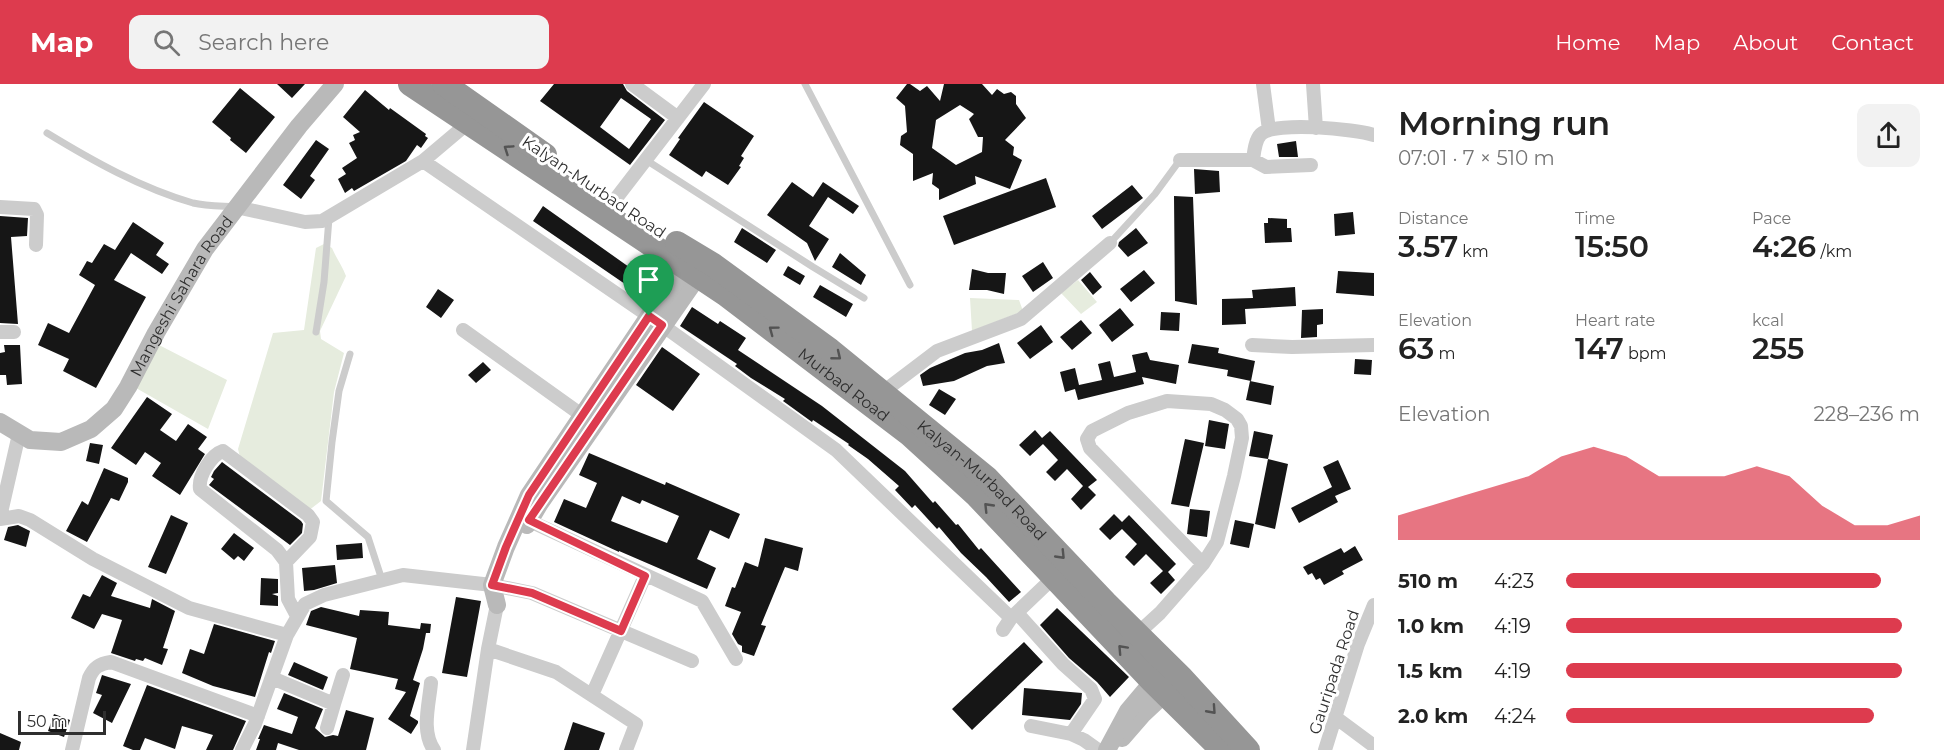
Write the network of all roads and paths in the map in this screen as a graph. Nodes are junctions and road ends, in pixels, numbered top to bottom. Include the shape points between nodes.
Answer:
1 (321, 84) edge
2 (335, 84) edge
3 (410, 84) edge
4 (444, 84) edge
5 (632, 84) edge
6 (704, 84) edge
7 (805, 84) edge
8 (1263, 84) edge
9 (1313, 84) edge
10 (678, 118) junction
11 (468, 123) junction
12 (1316, 128) junction
13 (1269, 130) junction
14 (47, 133) dead end
15 (1374, 135) edge
16 (423, 160) junction
17 (646, 160) junction
18 (1180, 160) joint
19 (1253, 160) junction
20 (1311, 165) dead end
21 (0, 207) edge
22 (231, 207) junction
23 (609, 208) junction
24 (328, 217) junction
25 (1110, 243) joint
26 (36, 245) dead end
27 (697, 265) junction
28 (910, 285) dead end
29 (864, 298) dead end
30 (656, 321) junction
31 (463, 330) dead end
32 (316, 332) dead end
33 (1252, 345) dead end
34 (1374, 345) edge
35 (350, 354) dead end
36 (876, 398) junction
37 (0, 411) edge
38 (588, 419) junction
39 (0, 422) edge
40 (19, 434) junction
41 (0, 518) edge
42 (524, 518) junction
43 (286, 562) junction
44 (1203, 564) junction
45 (645, 576) junction
46 (1054, 577) junction
47 (382, 580) junction
48 (498, 586) junction
49 (497, 605) joint
50 (1374, 605) edge
51 (297, 616) junction
52 (1010, 620) junction
53 (621, 631) junction
54 (1137, 634) junction
55 (287, 635) junction
56 (488, 649) junction
57 (736, 659) dead end
58 (692, 661) dead end
59 (343, 675) dead end
60 (272, 678) junction
61 (1167, 679) junction
62 (431, 683) dead end
63 (592, 695) junction
64 (334, 704) junction
65 (258, 716) junction
66 (1335, 717) junction
67 (1031, 726) dead end
68 (327, 728) dead end
69 (1071, 734) junction
70 (1374, 746) edge
71 (72, 750) edge
72 (242, 750) edge
73 (434, 750) edge
74 (473, 750) edge
75 (626, 750) edge
76 (1098, 750) edge
77 (1107, 750) edge
78 (1117, 750) edge
79 (1222, 750) edge
80 (1248, 750) edge
81 (1325, 750) edge

1 - 22 street, Mangeshi Sahara Road
2 - 22 street, Mangeshi Sahara Road
3 - 11 highway
4 - 23 highway, Kalyan-Murbad Road
5 - 10 street
6 - 10 street
7 - 28 lane
8 - 13 street
9 - 12 street
10 - 17 street
11 - 16 street
23 -> 11 highway
12 - 13 street
12 - 15 street
13 - 19 street via 1260,134
14 - 22 lane via 148,187 195,203
16 - 24 street
16 - 30 street
17 - 23 street
17 - 29 lane
18 - 19 street
18 - 25 lane
19 - 20 street via 1266,167
21 - 26 street via 34,209
22 - 24 street via 304,222
22 - 37 street, Mangeshi Sahara Road via 165,295 115,390 100,408 65,433 53,434 27,429
22 - 40 street, Mangeshi Sahara Road via 114,409 92,429 61,442 30,440
23 - 27 highway, Kalyan-Murbad Road
24 - 32 lane
25 - 36 street via 1021,319 937,351
27 - 30 street
27 - 36 highway, Kalyan-Murbad Road via 830,350
30 - 38 street
30 - 52 street via 836,450
31 - 38 street
33 - 34 street
35 - 47 lane via 339,392 326,501 368,537
46 -> 36 highway, Murbad Road
36 -> 54 highway, Kalyan-Murbad Road via 987,478
38 - 42 street
39 - 40 street, Mangeshi Sahara Road
40 - 41 street
41 - 55 street via 19,516 30,520 93,559 189,608
42 - 45 street
42 - 48 street
43 - 43 street via 277,550 200,489 199,481 215,454 223,451 313,522 310,537
43 - 51 street via 288,599
44 - 44 street via 1089,448 1092,431 1128,413 1167,401 1211,404 1237,419 1242,438 1230,494 1216,542
44 - 54 street
45 - 53 street
45 - 57 street via 702,601
46 - 52 street
61 -> 46 highway, Murbad Road
47 - 48 street via 404,575
47 - 51 street via 324,595 305,604
48 - 49 street
48 - 53 street via 532,593
49 - 56 street
50 - 66 street, Gauripada Road
51 - 55 street
52 - 69 street via 1091,689 1095,699
53 - 58 street
53 - 63 street
54 - 61 highway, Kalyan-Murbad Road
55 - 60 street
56 - 63 street via 556,672
56 - 74 street
59 - 64 street
60 - 64 street
60 - 65 street
61 - 77 street via 1128,711
61 - 78 street via 1117,744
61 - 79 highway, Murbad Road
61 -> 80 highway, Kalyan-Murbad Road
62 - 73 street via 427,731
63 - 75 street via 636,724
64 - 68 street
65 - 71 street via 111,663 100,664 89,678
65 - 72 street
66 - 70 street
66 - 81 street, Gauripada Road
67 - 69 street
69 - 76 street

